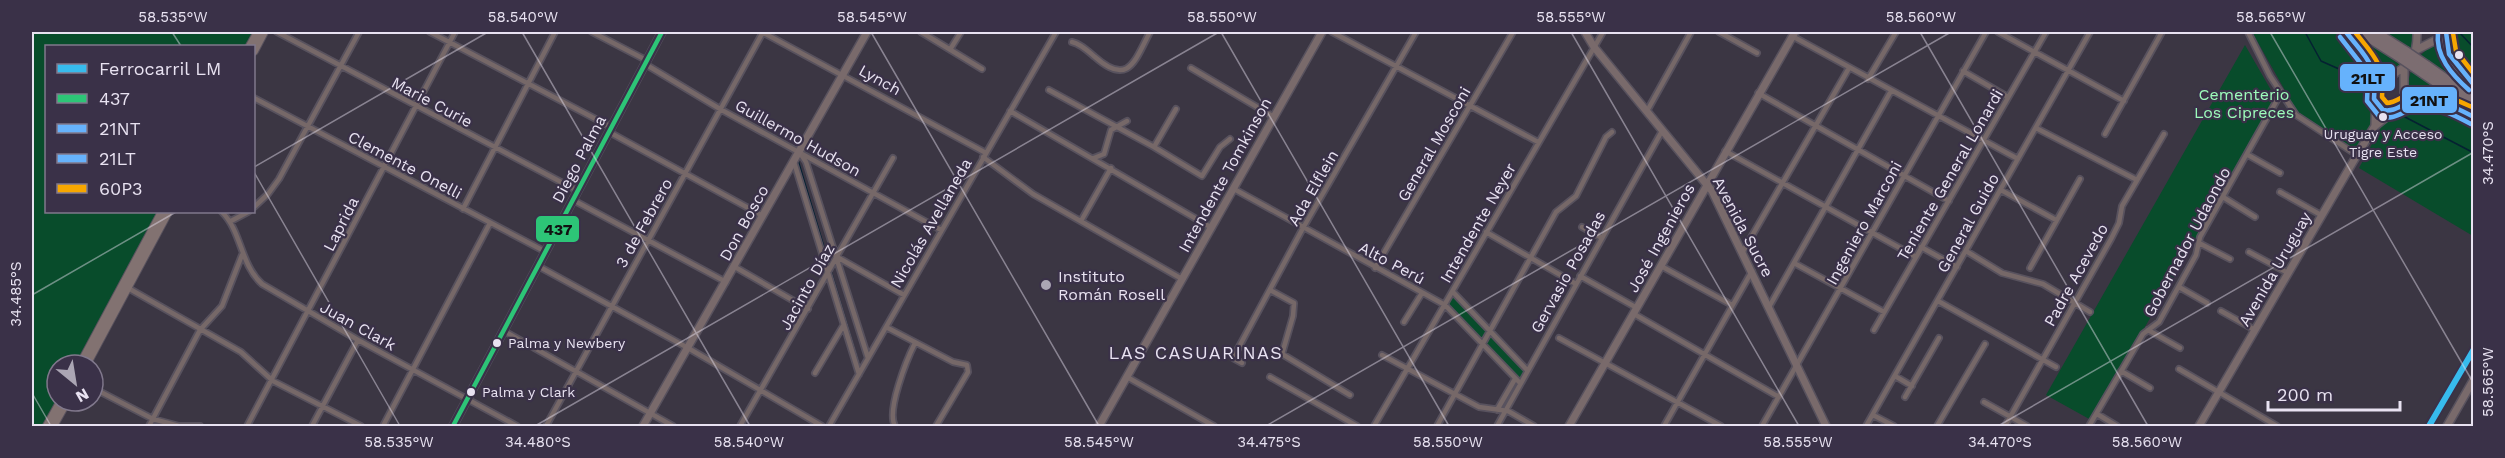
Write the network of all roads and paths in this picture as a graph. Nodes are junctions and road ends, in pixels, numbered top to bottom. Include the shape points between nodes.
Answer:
1 (264, 32) edge
2 (277, 32) edge
3 (359, 32) edge
4 (430, 32) edge
5 (455, 32) edge
6 (555, 32) edge
7 (592, 32) edge
8 (662, 32) edge
9 (763, 32) edge
10 (867, 32) edge
11 (921, 32) edge
12 (961, 32) edge
13 (1056, 32) edge
14 (1150, 32) edge
15 (1322, 32) edge
16 (1332, 32) edge
17 (1416, 32) edge
18 (1514, 32) edge
19 (1585, 32) edge
20 (1604, 32) edge
21 (1691, 32) edge
22 (1719, 32) edge
23 (1896, 32) edge
24 (1986, 32) edge
25 (1998, 32) edge
26 (2046, 32) edge
27 (2090, 32) edge
28 (2162, 32) edge
29 (2248, 32) edge
30 (2346, 32) edge
31 (2360, 32) edge
32 (2375, 32) edge
33 (2418, 32) edge
34 (1793, 34) edge
35 (2442, 35) edge
36 (449, 42) junction
37 (1072, 42) dead end
38 (1594, 47) junction
39 (951, 48) junction
40 (255, 49) edge
41 (2416, 50) junction
42 (2034, 51) junction
43 (1757, 53) dead end
44 (2403, 55) junction
45 (645, 62) junction
46 (1396, 66) junction
47 (341, 67) junction
48 (1191, 68) dead end
49 (1849, 68) junction
50 (982, 69) dead end
51 (2404, 69) junction
52 (2425, 70) junction
53 (1963, 71) junction
54 (2068, 71) junction
55 (843, 73) junction
56 (1868, 79) junction
57 (2387, 80) junction
58 (528, 84) junction
59 (2474, 85) edge
60 (2376, 88) junction
61 (2404, 88) junction
62 (1049, 90) dead end
63 (1891, 91) junction
64 (1758, 93) junction
65 (2281, 93) junction
66 (2008, 97) junction
67 (255, 99) edge
68 (2474, 99) edge
69 (2124, 101) junction
70 (2375, 102) junction
71 (1471, 105) junction
72 (415, 107) junction
73 (2399, 108) junction
74 (2474, 108) edge
75 (720, 109) junction
76 (1176, 109) dead end
77 (1010, 111) junction
78 (1647, 111) junction
79 (1274, 117) junction
80 (1938, 117) junction
81 (2474, 117) edge
82 (1127, 121) dead end
83 (1117, 126) junction
84 (1816, 126) junction
85 (2375, 126) junction
86 (308, 128) junction
87 (2036, 128) junction
88 (610, 130) junction
89 (1662, 130) junction
90 (1612, 132) dead end
91 (2105, 134) dead end
92 (2164, 134) dead end
93 (1230, 139) dead end
94 (1984, 141) junction
95 (1538, 142) junction
96 (1154, 147) junction
97 (494, 148) junction
98 (1858, 150) junction
99 (1725, 151) junction
100 (800, 152) junction
101 (984, 155) junction
102 (2248, 155) junction
103 (2357, 155) junction
104 (893, 158) dead end
105 (1094, 159) junction
106 (2018, 159) junction
107 (794, 162) junction
108 (384, 168) junction
109 (1111, 168) junction
110 (2280, 173) dead end
111 (685, 174) junction
112 (1904, 177) junction
113 (2080, 178) dead end
114 (2137, 180) junction
115 (1783, 183) junction
116 (1707, 184) junction
117 (1233, 189) junction
118 (2001, 190) junction
119 (578, 191) junction
120 (2280, 192) dead end
121 (873, 193) junction
122 (2223, 197) junction
123 (573, 200) junction
124 (1949, 201) junction
125 (255, 206) edge
126 (1826, 207) junction
127 (463, 209) junction
128 (161, 213) edge
129 (167, 213) edge
130 (223, 213) edge
131 (246, 213) edge
132 (2321, 215) junction
133 (763, 216) junction
134 (2255, 217) dead end
135 (2056, 220) junction
136 (231, 221) junction
137 (1081, 221) junction
138 (490, 223) junction
139 (1582, 227) dead end
140 (1212, 228) junction
141 (1303, 228) junction
142 (941, 230) junction
143 (1486, 232) junction
144 (1873, 233) junction
145 (1602, 238) junction
146 (649, 240) junction
147 (2199, 243) junction
148 (1922, 247) junction
149 (1966, 251) junction
150 (546, 252) junction
151 (1742, 252) junction
152 (2249, 252) dead end
153 (242, 255) junction
154 (1916, 257) junction
155 (1530, 258) junction
156 (836, 259) junction
157 (2230, 260) dead end
158 (1794, 262) junction
159 (538, 266) junction
160 (1661, 266) junction
161 (735, 267) junction
162 (1957, 267) junction
163 (1375, 268) junction
164 (2030, 268) dead end
165 (829, 271) junction
166 (1752, 271) junction
167 (2288, 273) junction
168 (1580, 276) junction
169 (1182, 279) junction
170 (726, 282) junction
171 (1576, 284) junction
172 (2179, 287) junction
173 (128, 288) junction
174 (1841, 288) junction
175 (1270, 290) junction
176 (1453, 292) junction
177 (1422, 293) junction
178 (903, 295) junction
179 (1938, 302) junction
180 (2075, 302) junction
181 (2207, 303) dead end
182 (1445, 305) junction
183 (1732, 305) junction
184 (612, 307) junction
185 (1769, 307) junction
186 (808, 309) junction
187 (1635, 311) junction
188 (2221, 311) dead end
189 (1884, 312) junction
190 (2090, 312) dead end
191 (309, 313) junction
192 (1404, 322) dead end
193 (843, 326) junction
194 (886, 327) junction
195 (1490, 329) junction
196 (200, 330) junction
197 (1874, 330) dead end
198 (2148, 330) junction
199 (2255, 330) junction
200 (504, 331) junction
201 (1559, 338) dead end
202 (1939, 338) dead end
203 (358, 340) junction
204 (915, 343) junction
205 (1483, 344) junction
206 (1985, 344) dead end
207 (688, 348) junction
208 (2180, 348) dead end
209 (86, 353) edge
210 (93, 353) edge
211 (1705, 354) junction
212 (1382, 355) dead end
213 (868, 358) junction
214 (2043, 359) junction
215 (1242, 363) dead end
216 (1606, 363) junction
217 (1797, 366) junction
218 (2056, 367) dead end
219 (1527, 369) junction
220 (2179, 369) dead end
221 (413, 370) junction
222 (1409, 370) junction
223 (2121, 371) junction
224 (576, 372) junction
225 (815, 373) dead end
226 (859, 374) junction
227 (1895, 376) junction
228 (1128, 377) junction
229 (1270, 377) dead end
230 (1515, 378) junction
231 (2474, 380) edge
232 (273, 381) junction
233 (1520, 383) junction
234 (1912, 386) junction
235 (2150, 388) dead end
236 (761, 390) junction
237 (2218, 392) junction
238 (105, 394) edge
239 (1350, 394) dead end
240 (1456, 394) junction
241 (1779, 397) junction
242 (1905, 397) dead end
243 (468, 399) junction
244 (1677, 402) junction
245 (1984, 402) dead end
246 (322, 407) junction
247 (1497, 410) junction
248 (1506, 410) junction
249 (650, 413) junction
250 (2097, 414) junction
251 (1873, 415) junction
252 (2010, 417) junction
253 (153, 419) junction
254 (149, 426) edge
255 (200, 426) edge
256 (247, 426) edge
257 (312, 426) edge
258 (361, 426) edge
259 (383, 426) edge
260 (453, 426) edge
261 (517, 426) edge
262 (546, 426) edge
263 (643, 426) edge
264 (673, 426) edge
265 (740, 426) edge
266 (822, 426) edge
267 (829, 426) edge
268 (895, 426) edge
269 (936, 426) edge
270 (1099, 426) edge
271 (1214, 426) edge
272 (1358, 426) edge
273 (1374, 426) edge
274 (1437, 426) edge
275 (1497, 426) edge
276 (1534, 426) edge
277 (1569, 426) edge
278 (1664, 426) edge
279 (1721, 426) edge
280 (1762, 426) edge
281 (1825, 426) edge
282 (1866, 426) edge
283 (1894, 426) edge
284 (1937, 426) edge
285 (2005, 426) edge
286 (2027, 426) edge
287 (2089, 426) edge
288 (2117, 426) edge
289 (2199, 426) edge
290 (2277, 426) edge
291 (2448, 426) edge

1 - 40 main road
2 - 47 street, Marie Curie
3 - 47 street
4 - 36 street
5 - 36 street, Laprida
6 - 58 street
7 - 45 street, Guillermo Hudson
8 - 45 main road, Diego Palma
9 - 55 street, Lynch
9 - 75 street, 3 de Febrero
10 - 55 main road, Don Bosco
11 - 39 street
12 - 39 street
13 - 77 street, Nicolás Avellaneda
14 - 37 street via 1129,69 1123,71 1111,69
15 - 79 main road, Intendente Tomkinson
16 - 46 street
17 - 46 street, Ada Elflein
18 - 71 street, General Mosconi
19 - 38 main road, Avenida Sucre
20 - 38 street, Intendente Neyer
21 - 78 street
22 - 43 street
23 - 56 street
24 - 53 street, Ingeniero Marconi
25 - 42 street
26 - 42 street, Teniente General Lonardi
27 - 54 street, General Guido
28 - 69 street
29 - 65 street
30 - 60 highway via 2372,64
31 - 44 highway
32 - 44 highway
33 - 35 main road via 2425,38
33 - 41 main road
34 - 49 street
34 - 64 main road, José Ingenieros
35 - 41 main road
35 - 59 highway via 2452,59
36 - 58 street
36 - 72 street, Laprida
38 - 78 main road, Avenida Sucre
38 - 95 street, Intendente Neyer
39 - 50 street
41 - 51 main road
42 - 54 street
42 - 66 street, Teniente General Lonardi
44 - 52 highway, bridge
45 - 75 street, Guillermo Hudson
45 - 88 main road, Diego Palma
46 - 71 street
46 - 141 street, Ada Elflein
47 - 72 street, Marie Curie
47 - 86 street
48 - 79 street
49 - 56 street
49 - 84 street
51 - 57 main road
51 - 61 main road
52 - 68 highway
52 - 74 highway
53 - 66 street
53 - 80 street, Ingeniero Marconi
54 - 69 street
54 - 87 street, General Guido
55 - 100 main road, Don Bosco
55 - 101 street, Lynch
56 - 63 street
57 - 60 main road
57 - 61 main road
58 - 88 street
58 - 97 street
60 - 70 main road
61 - 73 main road via 2406,97
62 - 83 street
63 - 80 street
63 - 98 street
64 - 84 street
64 - 99 main road, José Ingenieros
65 - 102 street, Gobernador Udaondo
65 - 103 street via 2301,121
66 - 94 street, Teniente General Lonardi
67 - 86 street, Clemente Onelli
69 - 91 street
70 - 73 main road via 2386,111
70 - 85 main road
71 - 95 street
71 - 163 street, General Mosconi
72 - 97 street, Marie Curie
72 - 108 street, Laprida
73 - 81 highway via 2419,100 2430,101
73 - 85 main road, Avenida Uruguay
75 - 100 street, Guillermo Hudson
75 - 111 street, 3 de Febrero
76 - 96 street
77 - 101 street, Nicolás Avellaneda
77 - 105 street
78 - 89 main road, Avenida Sucre
79 - 117 main road, Intendente Tomkinson
80 - 94 street
80 - 112 street, Ingeniero Marconi
82 - 83 street
83 - 96 street
83 - 105 street via 1108,134 1104,154
84 - 98 street
84 - 115 street
85 - 103 main road, Avenida Uruguay
86 - 108 street, Clemente Onelli
86 - 125 street via 279,179
87 - 106 street, General Guido
87 - 114 street
88 - 111 street
88 - 119 main road, Diego Palma
89 - 116 main road, Avenida Sucre
89 - 145 street, Gervasio Posadas
90 - 155 street via 1576,196 1556,212
92 - 114 street, Padre Acevedo
93 - 96 street via 1220,147 1202,176
94 - 106 street
94 - 124 street, Teniente General Lonardi
95 - 143 street, Intendente Neyer
97 - 119 street, Marie Curie
97 - 127 street
98 - 112 street
98 - 126 street
99 - 115 street
99 - 116 main road, José Ingenieros
100 - 107 main road, Don Bosco
100 - 121 street, Guillermo Hudson
100 - 156 street
101 - 137 street, Lynch via 1007,177
101 - 142 street, Nicolás Avellaneda
102 - 110 street
102 - 122 street, Gobernador Udaondo
103 - 132 main road, Avenida Uruguay
104 - 121 street, Jacinto Díaz
105 - 109 street
106 - 118 street, General Guido
107 - 133 main road, Don Bosco
107 - 165 street
108 - 127 street, Clemente Onelli
108 - 191 street, Laprida
109 - 137 street
109 - 140 street
111 - 133 street
111 - 146 street, 3 de Febrero
112 - 124 street
112 - 144 street, Ingeniero Marconi
113 - 135 street
114 - 180 street, Padre Acevedo via 2122,206 2116,230
115 - 126 street
115 - 151 street
116 - 151 main road, Avenida Sucre
116 - 160 main road, José Ingenieros
117 - 140 main road, Intendente Tomkinson
117 - 141 street, Alto Perú
118 - 135 street
118 - 149 street, General Guido
119 - 123 main road, Diego Palma
120 - 132 street
121 - 142 street, Guillermo Hudson
121 - 156 street, Jacinto Díaz
122 - 134 street
122 - 147 street, Gobernador Udaondo
123 - 146 street
123 - 150 main road, Diego Palma
124 - 148 street, Teniente General Lonardi
126 - 144 street
126 - 158 street
127 - 138 street, Clemente Onelli
128 - 209 main road
129 - 173 main road
130 - 136 street, Juan Clark
131 - 136 street
132 - 167 main road, Avenida Uruguay
133 - 161 main road, Don Bosco
135 - 164 street
136 - 153 street, Juan Clark
137 - 169 street, Lynch
138 - 150 street, Clemente Onelli
138 - 221 street
139 - 145 street
140 - 169 main road, Intendente Tomkinson
141 - 163 street, Alto Perú
141 - 175 street, Ada Elflein
142 - 178 street, Nicolás Avellaneda
143 - 155 street
143 - 176 street, Intendente Neyer
144 - 154 street
144 - 174 street, Ingeniero Marconi
145 - 168 street, Gervasio Posadas
146 - 170 street
146 - 184 street, 3 de Febrero
147 - 157 street
147 - 172 street, Gobernador Udaondo
148 - 154 street, Teniente General Lonardi
148 - 162 street
149 - 162 street, General Guido
149 - 180 street via 2002,273 2043,284
150 - 159 main road, Diego Palma
151 - 166 main road, Avenida Sucre
152 - 167 street
153 - 191 street, Juan Clark via 262,284
153 - 196 street via 222,306
154 - 189 street, Teniente General Lonardi
155 - 171 street
155 - 195 street
156 - 165 street, Jacinto Díaz
156 - 178 street
156 - 213 street
158 - 174 street
158 - 185 street
159 - 184 street
159 - 200 main road, Diego Palma
160 - 183 street
160 - 187 main road, José Ingenieros
161 - 170 main road, Don Bosco
161 - 186 street
162 - 179 street, General Guido
163 - 177 street, Alto Perú
165 - 186 street, Jacinto Díaz
165 - 193 street
166 - 183 street
166 - 185 main road, Avenida Sucre
167 - 199 main road, Avenida Uruguay
168 - 171 street, Gervasio Posadas
168 - 187 street
169 - 228 main road, Intendente Tomkinson
170 - 207 main road, Don Bosco
171 - 219 street, Gervasio Posadas
172 - 181 street
172 - 198 street, Gobernador Udaondo via 2156,326
173 - 196 street
173 - 210 main road
174 - 189 street
174 - 217 street, Ingeniero Marconi
175 - 215 street, Ada Elflein via 1233,358
175 - 239 street via 1294,303 1282,354
176 - 182 street, Intendente Neyer
176 - 195 street
177 - 182 street, Alto Perú
177 - 192 street
178 - 194 street, Nicolás Avellaneda
179 - 214 street
179 - 227 street, General Guido
180 - 190 street
180 - 214 street, Padre Acevedo
182 - 205 street, Alto Perú
182 - 222 street, Intendente Neyer
183 - 211 street
184 - 207 street
184 - 224 street, 3 de Febrero
185 - 217 main road, Avenida Sucre
186 - 236 street, Jacinto Díaz
187 - 211 street
187 - 216 main road, José Ingenieros
188 - 199 street
189 - 197 street, Teniente General Lonardi
191 - 203 street, Juan Clark
191 - 232 street, Laprida
193 - 225 street
193 - 226 street
194 - 204 street
194 - 213 street, Nicolás Avellaneda
195 - 205 street
195 - 219 street
196 - 232 street via 241,352
196 - 253 street
198 - 208 street
198 - 223 street, Gobernador Udaondo
199 - 237 main road, Avenida Uruguay
200 - 224 street
200 - 243 main road, Diego Palma
201 - 216 street
202 - 234 street
203 - 221 street, Juan Clark
203 - 246 street
204 - 268 street via 900,373 892,419
204 - 269 street via 924,344 953,362 964,363 969,369
205 - 230 street, Alto Perú
205 - 240 street
206 - 284 street
207 - 236 street
207 - 249 main road, Don Bosco
211 - 241 street
211 - 244 street
212 - 222 street
213 - 226 street, Nicolás Avellaneda
214 - 218 street
214 - 252 street, Padre Acevedo
216 - 244 street
216 - 277 main road, José Ingenieros
217 - 241 street, Ingeniero Marconi
217 - 281 main road, Avenida Sucre
219 - 233 street, Gervasio Posadas
220 - 237 street
221 - 243 street, Juan Clark
221 - 259 street
222 - 240 street
222 - 273 street, Intendente Neyer
223 - 235 street
223 - 250 street, Gobernador Udaondo
224 - 249 street
224 - 262 street, 3 de Febrero
226 - 267 street, Nicolás Avellaneda
227 - 234 street
227 - 251 street, General Guido
228 - 270 main road, Intendente Tomkinson
228 - 271 street
229 - 272 street
230 - 233 street, Alto Perú
230 - 247 street
231 - 291 main road
232 - 246 street
232 - 256 street, Laprida
233 - 248 street, Gervasio Posadas
234 - 242 street
236 - 265 street, Jacinto Díaz
236 - 266 street
237 - 289 main road, Avenida Uruguay
237 - 290 street
238 - 253 street
240 - 247 street via 1479,407
240 - 274 street
241 - 280 street, Ingeniero Marconi
243 - 260 main road, Diego Palma
243 - 261 street, Juan Clark
244 - 278 street
244 - 279 street
245 - 252 street
246 - 257 street
246 - 258 street
247 - 248 street
248 - 275 street, Gervasio Posadas
248 - 276 street
249 - 263 main road, Don Bosco
249 - 264 street
250 - 287 street, Gobernador Udaondo
250 - 288 street
251 - 282 street, General Guido
251 - 283 street
252 - 285 street, Padre Acevedo
252 - 286 street
253 - 254 street
253 - 255 street via 178,426

